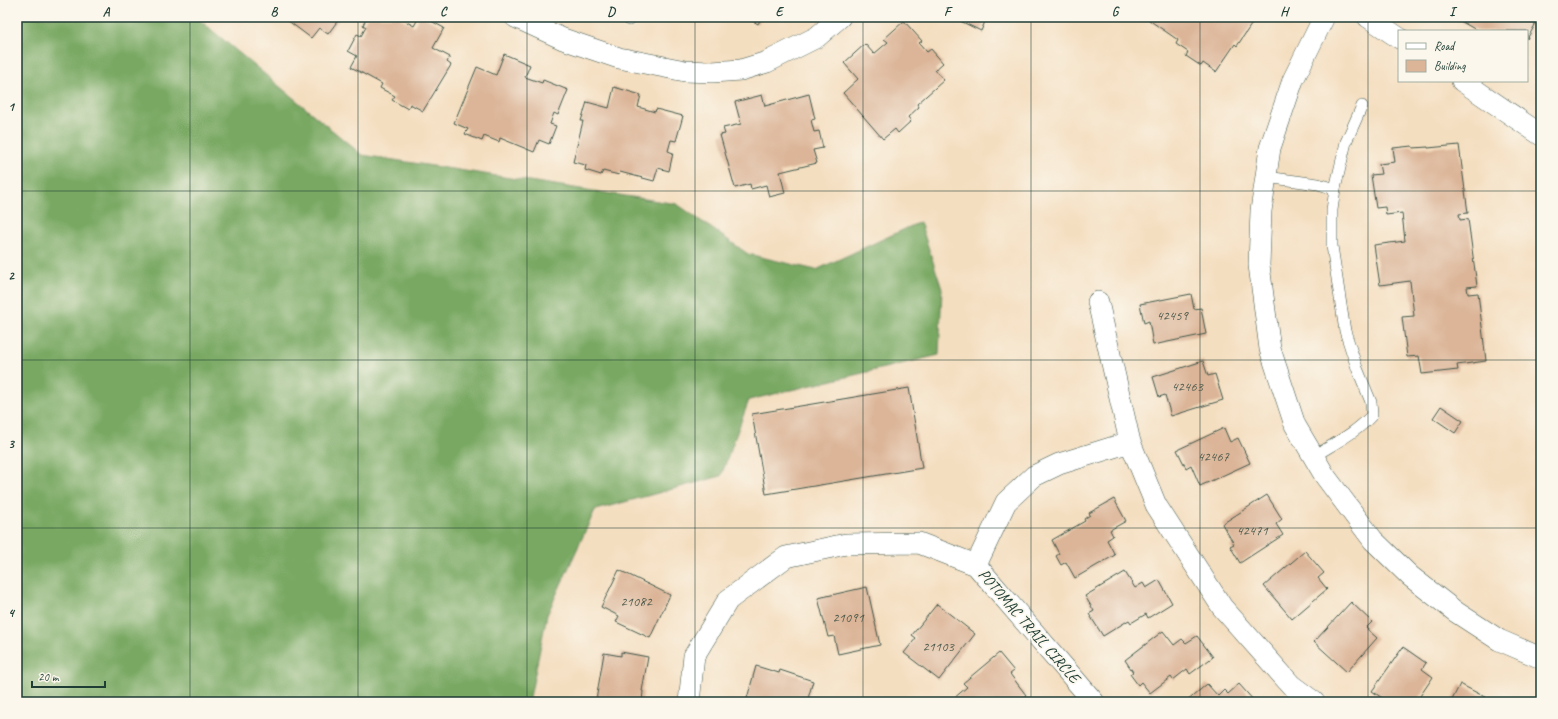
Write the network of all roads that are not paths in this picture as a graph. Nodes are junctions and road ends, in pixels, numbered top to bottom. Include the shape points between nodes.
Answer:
1 (515, 17) edge
2 (840, 17) edge
3 (1324, 17) edge
4 (1368, 17) edge
5 (1398, 37) edge
6 (1463, 82) edge
7 (1362, 106) dead end
8 (1541, 135) edge
9 (1266, 177) junction
10 (1334, 189) junction
11 (1098, 302) dead end
12 (1130, 442) junction
13 (1314, 457) junction
14 (976, 565) junction
15 (1541, 658) edge
16 (689, 702) edge
17 (1094, 702) edge
18 (1314, 702) edge

1 - 2 street via 563,39 619,58 685,71 712,72 741,70 767,62 817,37
3 - 9 street via 1293,80 1270,148
4 - 5 street
6 - 8 street
7 - 10 lane via 1346,142
9 - 10 lane via 1318,184
9 - 13 street via 1261,211 1259,265 1270,349 1294,425
10 - 13 lane via 1332,246 1345,331 1371,402 1372,415
11 - 12 street
12 - 14 street via 1059,464 1034,476 1006,502
12 - 18 street via 1156,505 1222,607 1291,684
13 - 15 street via 1325,476 1373,540 1410,576 1456,612 1498,640
14 - 16 street, POTOMAC TRAIL CIRCLE via 919,543 846,544 786,557 728,600 694,656
14 - 17 street, POTOMAC TRAIL CIRCLE

